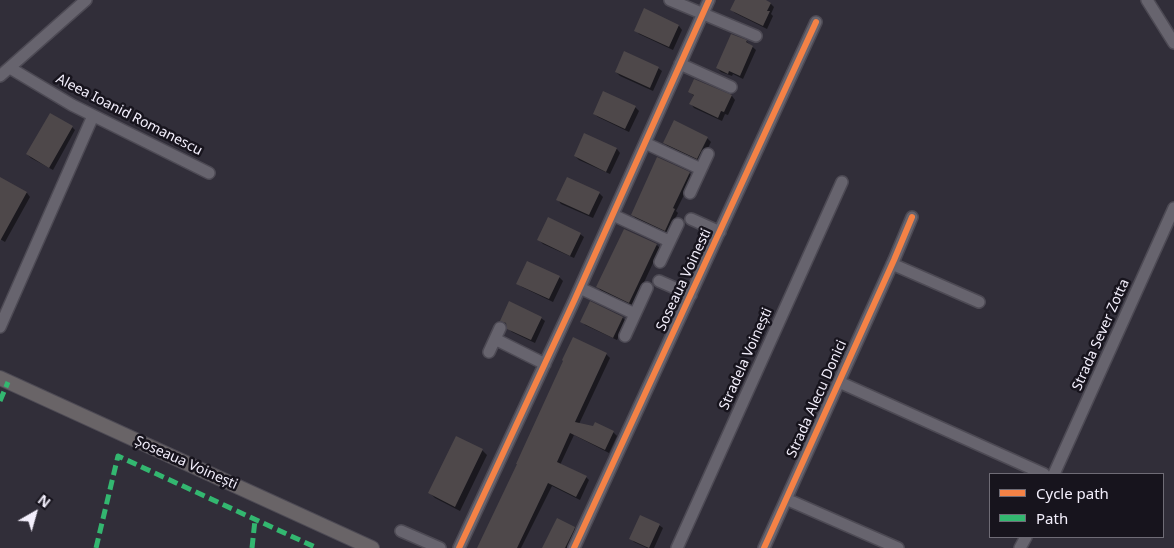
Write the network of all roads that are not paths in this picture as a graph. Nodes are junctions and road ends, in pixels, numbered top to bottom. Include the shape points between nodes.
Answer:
1 (86, 0) edge
2 (670, 0) edge
3 (709, 0) edge
4 (1147, 0) edge
5 (703, 14) junction
6 (816, 22) dead end
7 (756, 36) dead end
8 (1174, 43) edge
9 (680, 64) junction
10 (10, 68) junction
11 (0, 76) edge
12 (731, 87) dead end
13 (93, 116) junction
14 (645, 143) junction
15 (708, 154) dead end
16 (701, 169) junction
17 (209, 173) dead end
18 (842, 182) dead end
19 (690, 193) dead end
20 (1174, 208) edge
21 (612, 215) junction
22 (912, 217) dead end
23 (691, 219) dead end
24 (678, 224) dead end
25 (720, 232) junction
26 (670, 241) junction
27 (660, 262) dead end
28 (893, 262) junction
29 (658, 281) dead end
30 (580, 288) junction
31 (647, 288) dead end
32 (691, 295) junction
33 (979, 302) dead end
34 (635, 314) junction
35 (0, 327) edge
36 (500, 328) dead end
37 (624, 336) dead end
38 (495, 339) junction
39 (489, 352) dead end
40 (545, 364) junction
41 (0, 378) edge
42 (839, 382) junction
43 (1042, 473) edge
44 (1054, 473) edge
45 (786, 499) junction
46 (401, 531) dead end
47 (372, 548) edge
48 (440, 548) edge
49 (459, 548) edge
50 (574, 548) edge
51 (677, 548) edge
52 (764, 548) edge
53 (898, 548) edge

1 - 10 street
2 - 5 street
3 - 5 street
4 - 8 street
5 - 7 street
5 - 9 street
6 - 25 street, Soseaua Voinesti
9 - 12 street
9 - 14 street
10 - 11 street
10 - 13 street, Aleea Ioanid Romanescu
13 - 17 street, Aleea Ioanid Romanescu
13 - 35 street
14 - 16 street
14 - 21 street
15 - 16 street
16 - 19 street
18 - 51 street, Stradela Voinești
20 - 44 street, Strada Sever Zotta
21 - 26 street
21 - 30 street
22 - 28 street, Strada Alecu Donici
23 - 25 street
24 - 26 street
25 - 32 street, Soseaua Voinesti
26 - 27 street
28 - 33 street
28 - 42 street, Strada Alecu Donici
29 - 32 street
30 - 34 street
30 - 40 street
31 - 34 street
32 - 50 street, Soseaua Voinesti
34 - 37 street
36 - 38 street
38 - 39 street
38 - 40 street
40 - 49 street
41 - 47 main road, Șoseaua Voinești
42 - 43 street
42 - 45 street, Strada Alecu Donici
45 - 52 street, Strada Alecu Donici
45 - 53 street
46 - 48 street

